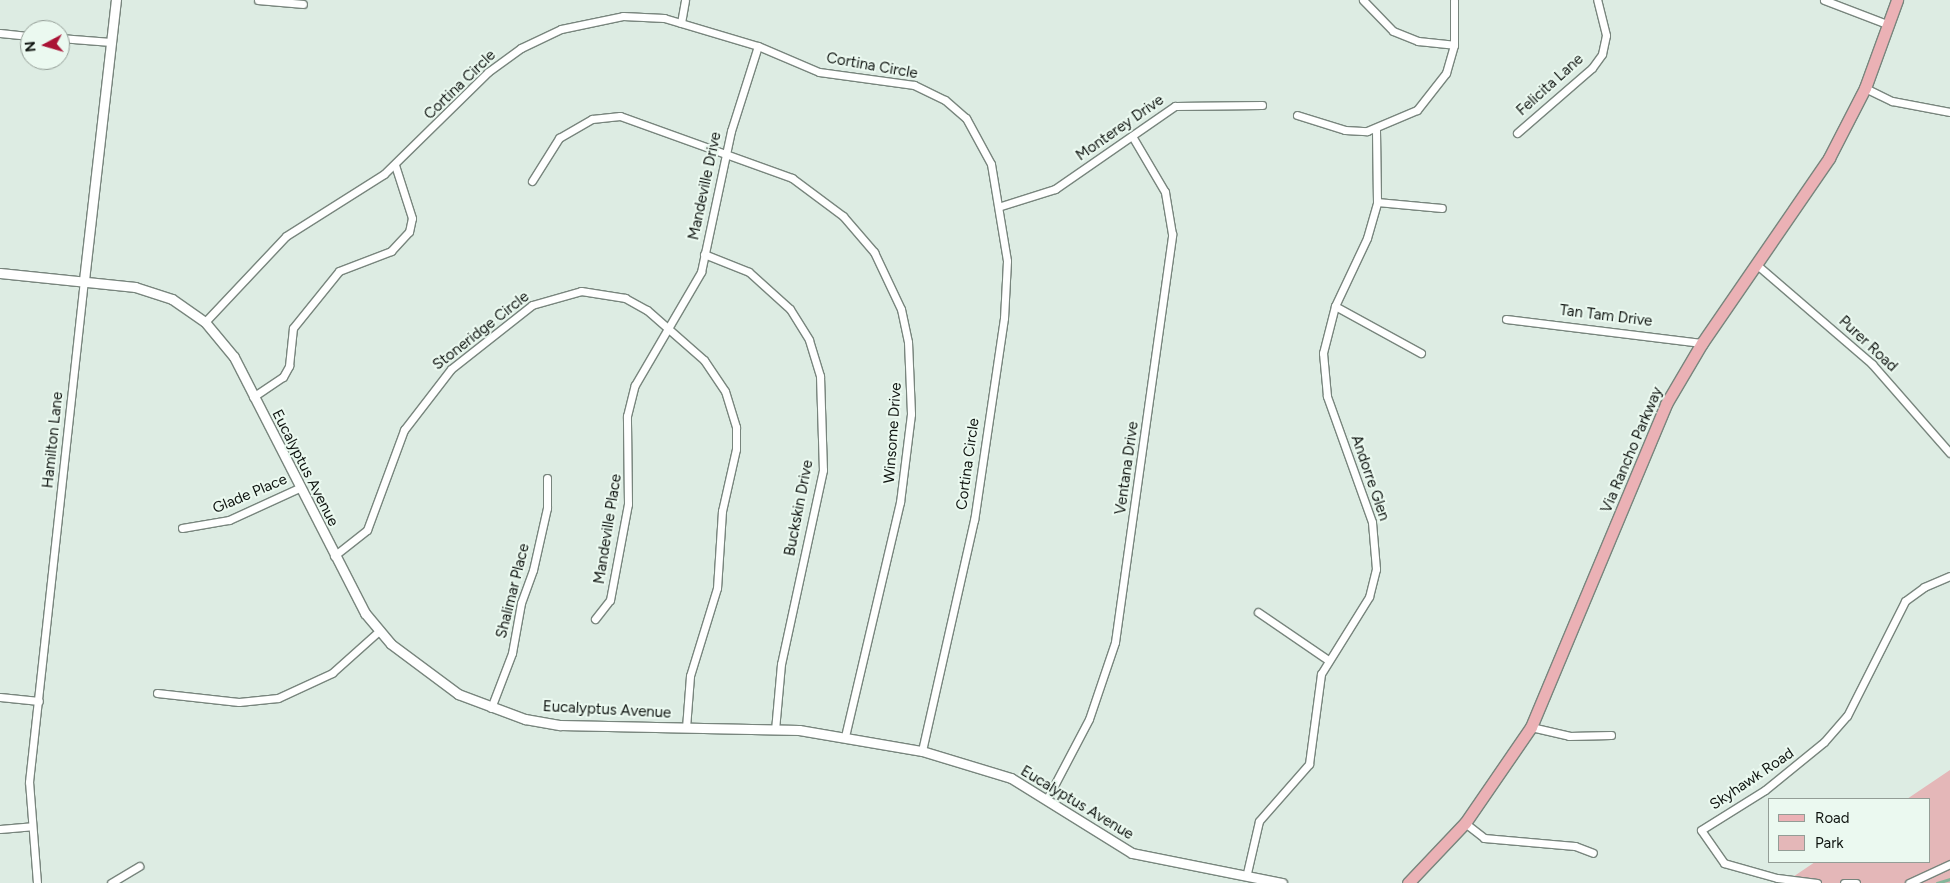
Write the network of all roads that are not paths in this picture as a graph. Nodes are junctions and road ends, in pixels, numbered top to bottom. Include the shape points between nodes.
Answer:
1 (116, 0) edge
2 (258, 0) edge
3 (685, 0) edge
4 (1363, 0) edge
5 (1454, 0) edge
6 (1597, 0) edge
7 (1824, 0) edge
8 (1897, 0) edge
9 (303, 4) dead end
10 (681, 23) junction
11 (1889, 25) junction
12 (0, 33) edge
13 (20, 35) edge
14 (70, 39) edge
15 (111, 42) junction
16 (1454, 45) junction
17 (758, 46) junction
18 (1865, 88) junction
19 (1262, 105) dead end
20 (1950, 112) edge
21 (1297, 115) dead end
22 (1376, 128) junction
23 (1517, 133) dead end
24 (1132, 136) junction
25 (726, 154) junction
26 (395, 165) junction
27 (532, 181) dead end
28 (1376, 202) junction
29 (1001, 206) junction
30 (1442, 208) dead end
31 (704, 254) junction
32 (1757, 265) junction
33 (0, 273) edge
34 (84, 280) junction
35 (1335, 306) junction
36 (1506, 319) dead end
37 (205, 322) junction
38 (668, 327) junction
39 (1702, 343) junction
40 (1421, 353) dead end
41 (254, 397) junction
42 (1950, 453) edge
43 (547, 478) dead end
44 (299, 488) junction
45 (182, 528) dead end
46 (334, 556) junction
47 (1950, 576) edge
48 (1258, 612) dead end
49 (595, 619) dead end
50 (379, 631) junction
51 (1328, 660) junction
52 (157, 693) dead end
53 (0, 697) edge
54 (39, 701) junction
55 (491, 708) junction
56 (1531, 727) junction
57 (686, 728) junction
58 (775, 730) junction
59 (1611, 735) dead end
60 (845, 737) junction
61 (922, 751) junction
62 (1047, 799) junction
63 (1465, 823) junction
64 (32, 826) junction
65 (0, 829) edge
66 (1593, 853) dead end
67 (1950, 864) edge
68 (138, 866) dead end
69 (1247, 873) junction
70 (37, 883) edge
71 (111, 883) edge
72 (1282, 883) edge
73 (1408, 883) edge
74 (1817, 883) edge
75 (1844, 883) edge
76 (1856, 883) edge
77 (1909, 883) edge

1 - 15 street, Hamilton Lane
2 - 9 street
3 - 10 street
4 - 16 street via 1393,31 1418,41
5 - 16 street
6 - 23 street, Felicita Lane via 1606,35 1602,54 1592,68
7 - 11 street
8 - 11 main road, Via Rancho Parkway
10 - 17 street, Cortina Circle
10 - 26 street, Cortina Circle via 602,18 561,28 521,48 488,72
11 - 18 main road, Via Rancho Parkway
12 - 13 street
14 - 15 street
15 - 34 street, Hamilton Lane
16 - 22 street via 1435,92 1403,118
17 - 25 street, Mandeville Drive
17 - 29 street, Cortina Circle via 819,72 914,85 945,100 981,140
18 - 20 street via 1892,101
18 - 32 main road, Via Rancho Parkway via 1829,158
19 - 24 street, Monterey Drive via 1175,106
21 - 22 street via 1345,130
22 - 28 street, Andorre Glen
24 - 29 street, Monterey Drive via 1055,189
24 - 62 street, Ventana Drive via 1165,192 1172,234 1115,642 1089,719
25 - 27 street, Winsome Drive via 638,120 620,116 592,119 550,148
25 - 31 street, Mandeville Drive
25 - 60 street, Winsome Drive via 792,178 843,216 888,277 908,342 911,414 906,469
26 - 37 street, Cortina Circle via 286,236
26 - 41 street via 412,218 409,232 391,250 339,271 293,328 289,366 283,377
28 - 30 street
28 - 35 street, Andorre Glen via 1368,238
29 - 61 street, Cortina Circle via 1007,261 1002,328 974,520
31 - 38 street, Mandeville Drive via 693,290
31 - 58 street, Buckskin Drive via 749,272 790,309 809,340 820,376 823,470 781,664
32 - 39 main road, Via Rancho Parkway
32 - 42 street, Purer Road via 1872,364
33 - 34 street, Eucalyptus Avenue
34 - 37 street, Eucalyptus Avenue via 134,287 172,299
34 - 54 street, Hamilton Lane
35 - 40 street
35 - 51 street, Andorre Glen via 1326,333 1324,376 1372,522 1376,569 1369,597
36 - 39 street, Tan Tam Drive
37 - 41 street, Eucalyptus Avenue via 234,357
38 - 46 street, Stoneridge Circle via 647,310 608,293 565,293 532,305 436,383 404,430 367,530
38 - 49 street, Mandeville Place via 634,384 627,416 628,504 610,600
38 - 57 street, Stoneridge Circle via 717,377 736,434 722,511 717,588 690,676
39 - 56 main road, Via Rancho Parkway via 1666,404
41 - 44 street, Eucalyptus Avenue
43 - 55 street, Shalimar Place via 547,508 533,570 521,603 512,653
44 - 45 street, Glade Place via 229,520
44 - 46 street, Eucalyptus Avenue
46 - 50 street, Eucalyptus Avenue
47 - 74 street, Skyhawk Road via 1924,587 1900,608 1864,687 1847,716 1824,742 1765,790 1701,830 1724,863 1777,878
48 - 51 street
50 - 52 street via 332,673 278,698 239,702
50 - 55 street, Eucalyptus Avenue via 429,676
51 - 69 street, Andorre Glen via 1316,696 1309,764 1259,821
53 - 54 street
54 - 64 street, Hamilton Lane via 29,782
55 - 57 street, Eucalyptus Avenue via 560,725
56 - 59 street via 1569,736
56 - 63 main road, Via Rancho Parkway
57 - 58 street, Eucalyptus Avenue
58 - 60 street, Eucalyptus Avenue
60 - 61 street, Eucalyptus Avenue
61 - 62 street, Eucalyptus Avenue via 1011,778
62 - 69 street, Eucalyptus Avenue via 1099,836 1132,853
63 - 66 street via 1484,838 1575,846
63 - 73 main road, Via Rancho Parkway
64 - 65 street
64 - 70 street, Hamilton Lane
67 - 77 street
68 - 71 street
69 - 72 street, Eucalyptus Avenue
75 - 76 street

